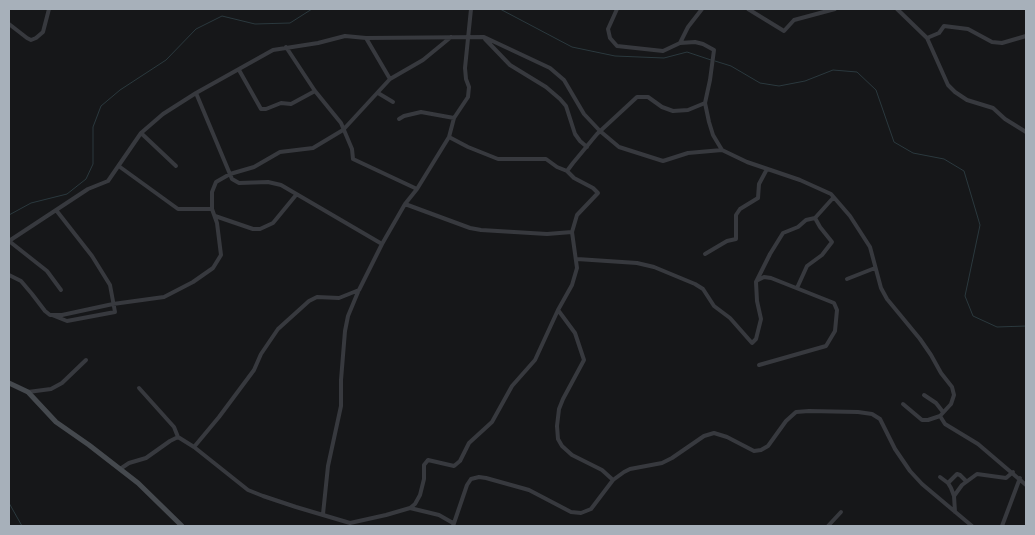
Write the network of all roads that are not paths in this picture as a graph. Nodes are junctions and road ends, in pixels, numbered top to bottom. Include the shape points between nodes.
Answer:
1 (49, 9) edge
2 (471, 9) edge
3 (617, 9) edge
4 (702, 9) edge
5 (748, 9) edge
6 (835, 9) edge
7 (897, 9) edge
8 (9, 24) edge
9 (1026, 36) edge
10 (451, 37) junction
11 (469, 37) junction
12 (484, 37) junction
13 (366, 38) junction
14 (927, 38) junction
15 (680, 44) junction
16 (286, 47) junction
17 (239, 70) junction
18 (390, 78) junction
19 (315, 91) junction
20 (196, 93) junction
21 (378, 93) junction
22 (393, 102) dead end
23 (706, 103) junction
24 (454, 118) junction
25 (399, 119) dead end
26 (343, 130) junction
27 (600, 131) junction
28 (1026, 132) edge
29 (141, 133) junction
30 (449, 137) junction
31 (587, 147) junction
32 (722, 150) junction
33 (120, 166) junction
34 (176, 166) dead end
35 (767, 168) junction
36 (568, 172) junction
37 (230, 174) junction
38 (417, 189) junction
39 (296, 194) junction
40 (833, 198) junction
41 (405, 204) junction
42 (56, 210) junction
43 (212, 210) junction
44 (215, 216) junction
45 (815, 218) junction
46 (572, 232) junction
47 (9, 241) edge
48 (382, 244) junction
49 (705, 254) dead end
50 (577, 260) junction
51 (875, 268) junction
52 (9, 275) edge
53 (846, 279) dead end
54 (756, 282) junction
55 (797, 288) junction
56 (61, 290) dead end
57 (358, 292) junction
58 (113, 304) junction
59 (558, 310) junction
60 (50, 314) junction
61 (86, 360) dead end
62 (759, 365) dead end
63 (9, 383) edge
64 (139, 388) dead end
65 (28, 392) junction
66 (924, 395) dead end
67 (904, 404) dead end
68 (941, 414) junction
69 (178, 437) junction
70 (194, 446) junction
71 (120, 469) junction
72 (1013, 472) junction
73 (940, 477) dead end
74 (1020, 478) junction
75 (613, 480) junction
76 (966, 481) junction
77 (948, 483) junction
78 (1026, 484) edge
79 (954, 496) junction
80 (410, 508) junction
81 (841, 512) dead end
82 (955, 512) junction
83 (323, 514) junction
84 (453, 525) edge
85 (182, 526) edge
86 (828, 526) edge
87 (972, 526) edge
88 (1002, 526) edge

1 - 8 street via 43,32 31,40
2 - 11 street
3 - 15 street via 608,29 617,46 663,51
4 - 15 street
5 - 6 street via 784,31 794,20
7 - 14 street
9 - 14 street via 1002,44 968,28 944,26 939,33
10 - 11 street
10 - 13 street
10 - 18 street via 423,60
11 - 12 street
11 - 24 street via 465,68 468,98
12 - 27 street via 550,68 564,80 584,114
12 - 31 street via 510,65 560,98 575,134
13 - 16 street via 345,36
13 - 18 street
14 - 28 street via 948,85 955,92 967,100 993,108
15 - 23 street via 695,42 714,50
16 - 17 street via 273,50
16 - 19 street
17 - 19 street via 261,109 281,103 291,104
17 - 20 street
18 - 21 street
19 - 26 street via 341,122
20 - 29 street
20 - 37 street
21 - 22 street
21 - 26 street
23 - 27 street via 688,110 673,111 648,97 637,97
23 - 32 street via 708,122
24 - 25 street via 421,112
24 - 30 street
26 - 37 street via 313,148 280,152 254,167
26 - 38 street via 354,159
27 - 31 street
27 - 32 street via 619,148 658,161 688,153
29 - 33 street
29 - 34 street
30 - 36 street via 498,159 546,160
30 - 38 street
31 - 36 street
32 - 35 street
33 - 42 street via 108,181 88,189
33 - 43 street via 178,209
35 - 40 street via 831,194
35 - 49 street via 758,184 758,198 736,215 736,239
36 - 46 street via 598,193 577,215
37 - 39 street via 239,183 268,182
37 - 43 street via 216,182 212,192
38 - 41 street
39 - 44 street via 273,223 260,229
39 - 48 street
40 - 45 street
40 - 51 street via 850,216 870,247
41 - 46 street via 481,230 547,234
41 - 48 street
42 - 47 street
42 - 58 street via 110,285
43 - 44 street
44 - 58 street via 221,255 213,268 164,297
45 - 54 street via 783,233
45 - 55 street via 832,242 808,266
46 - 50 street
47 - 56 street via 47,271
48 - 57 street
50 - 54 street via 654,266 695,284 752,343 761,319
50 - 59 street via 572,285
51 - 53 street
51 - 68 street via 887,300 926,347 952,386 951,404
52 - 60 street via 21,282
54 - 55 street via 764,276
55 - 62 street via 834,303 837,310 835,331 830,342 822,348
57 - 70 street via 339,298 317,297 278,329 250,377
57 - 83 street via 345,330 340,406 328,466
58 - 60 street via 62,315
58 - 60 street via 115,312 67,321
59 - 75 street via 575,333 584,360 559,409 558,439 572,455 602,470
59 - 80 street via 535,360 512,386 492,422 469,443 460,462 454,466 428,460 424,465 420,495
61 - 65 street via 62,383 51,389
63 - 65 street
64 - 69 street via 174,427
65 - 71 street via 56,422
66 - 68 street via 936,403
67 - 68 street via 922,420
68 - 72 street via 945,424 978,444
69 - 70 street
69 - 71 street via 146,458
70 - 83 street via 248,490
71 - 85 street
72 - 74 street
72 - 76 street via 1006,478 977,474
73 - 77 street
74 - 78 street
74 - 88 street
75 - 82 street via 630,469 662,463 714,433 754,451 761,450 796,412 858,412 880,419 910,471
75 - 84 street via 591,509 581,513 570,512 529,490 486,478 471,479
76 - 77 street via 957,474
76 - 79 street
77 - 79 street
79 - 82 street
80 - 83 street via 350,523
80 - 84 street via 439,515
81 - 86 street
82 - 87 street

